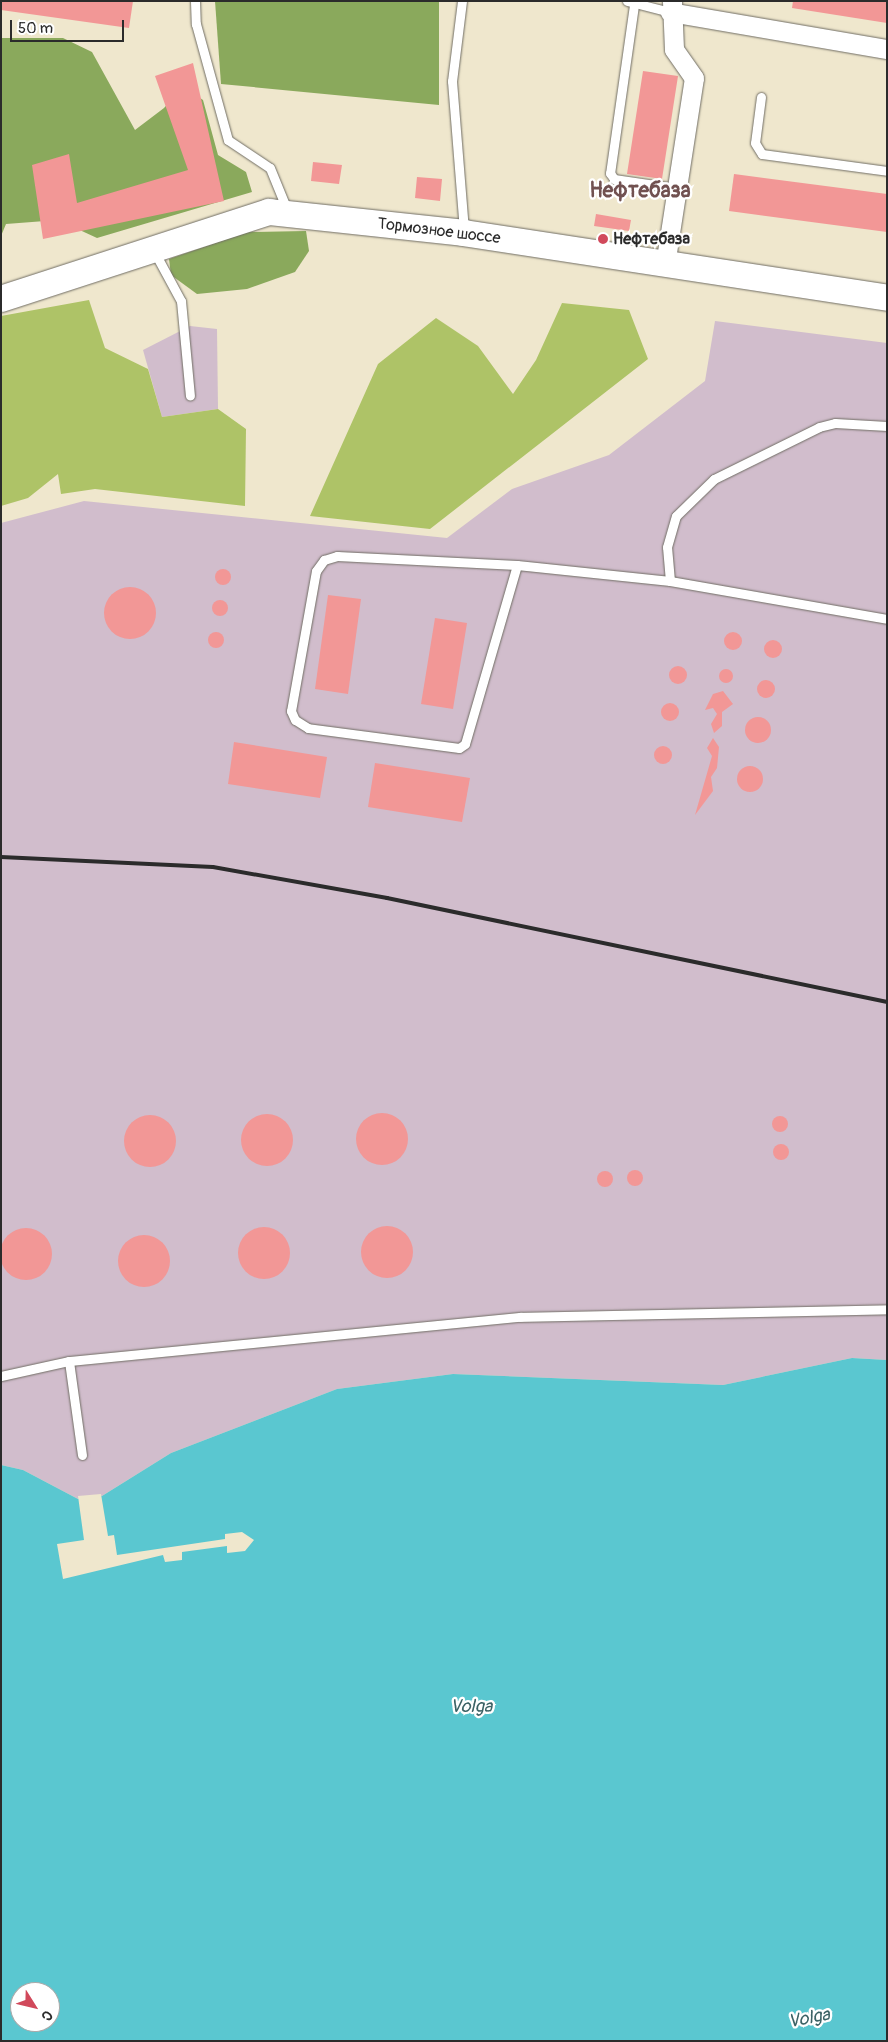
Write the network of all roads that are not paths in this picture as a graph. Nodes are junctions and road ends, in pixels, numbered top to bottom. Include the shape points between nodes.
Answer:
1 (195, 1) edge
2 (462, 1) edge
3 (631, 3) edge
4 (671, 7) edge
5 (887, 49) edge
6 (761, 97) dead end
7 (887, 171) edge
8 (675, 188) junction
9 (288, 213) junction
10 (464, 233) junction
11 (153, 248) junction
12 (665, 265) junction
13 (887, 298) edge
14 (1, 299) edge
15 (190, 396) dead end
16 (887, 426) edge
17 (517, 565) junction
18 (670, 581) junction
19 (887, 619) edge
20 (887, 1309) edge
21 (69, 1361) junction
22 (1, 1376) edge
23 (82, 1456) dead end

1 - 9 lane via 196,24 228,140 270,168
2 - 10 lane via 452,81
3 - 4 lane
3 - 8 lane via 610,173 614,179
4 - 5 street
4 - 8 street via 674,49 694,78
6 - 7 lane via 755,143 762,154
8 - 12 street
9 - 10 street, Тормозное шоссе
9 - 11 street, Тормозное шоссе via 249,215
10 - 12 street, Тормозное шоссе
11 - 14 street, Тормозное шоссе
11 - 15 lane via 181,301
12 - 13 street, Тормозное шоссе
16 - 18 lane via 835,423 819,427 714,479 676,516 667,547
17 - 17 lane via 466,744 459,748 308,728 295,720 291,711 316,571 324,560 337,556
17 - 18 lane
18 - 19 lane
20 - 21 lane via 520,1317
21 - 22 lane
21 - 23 lane

